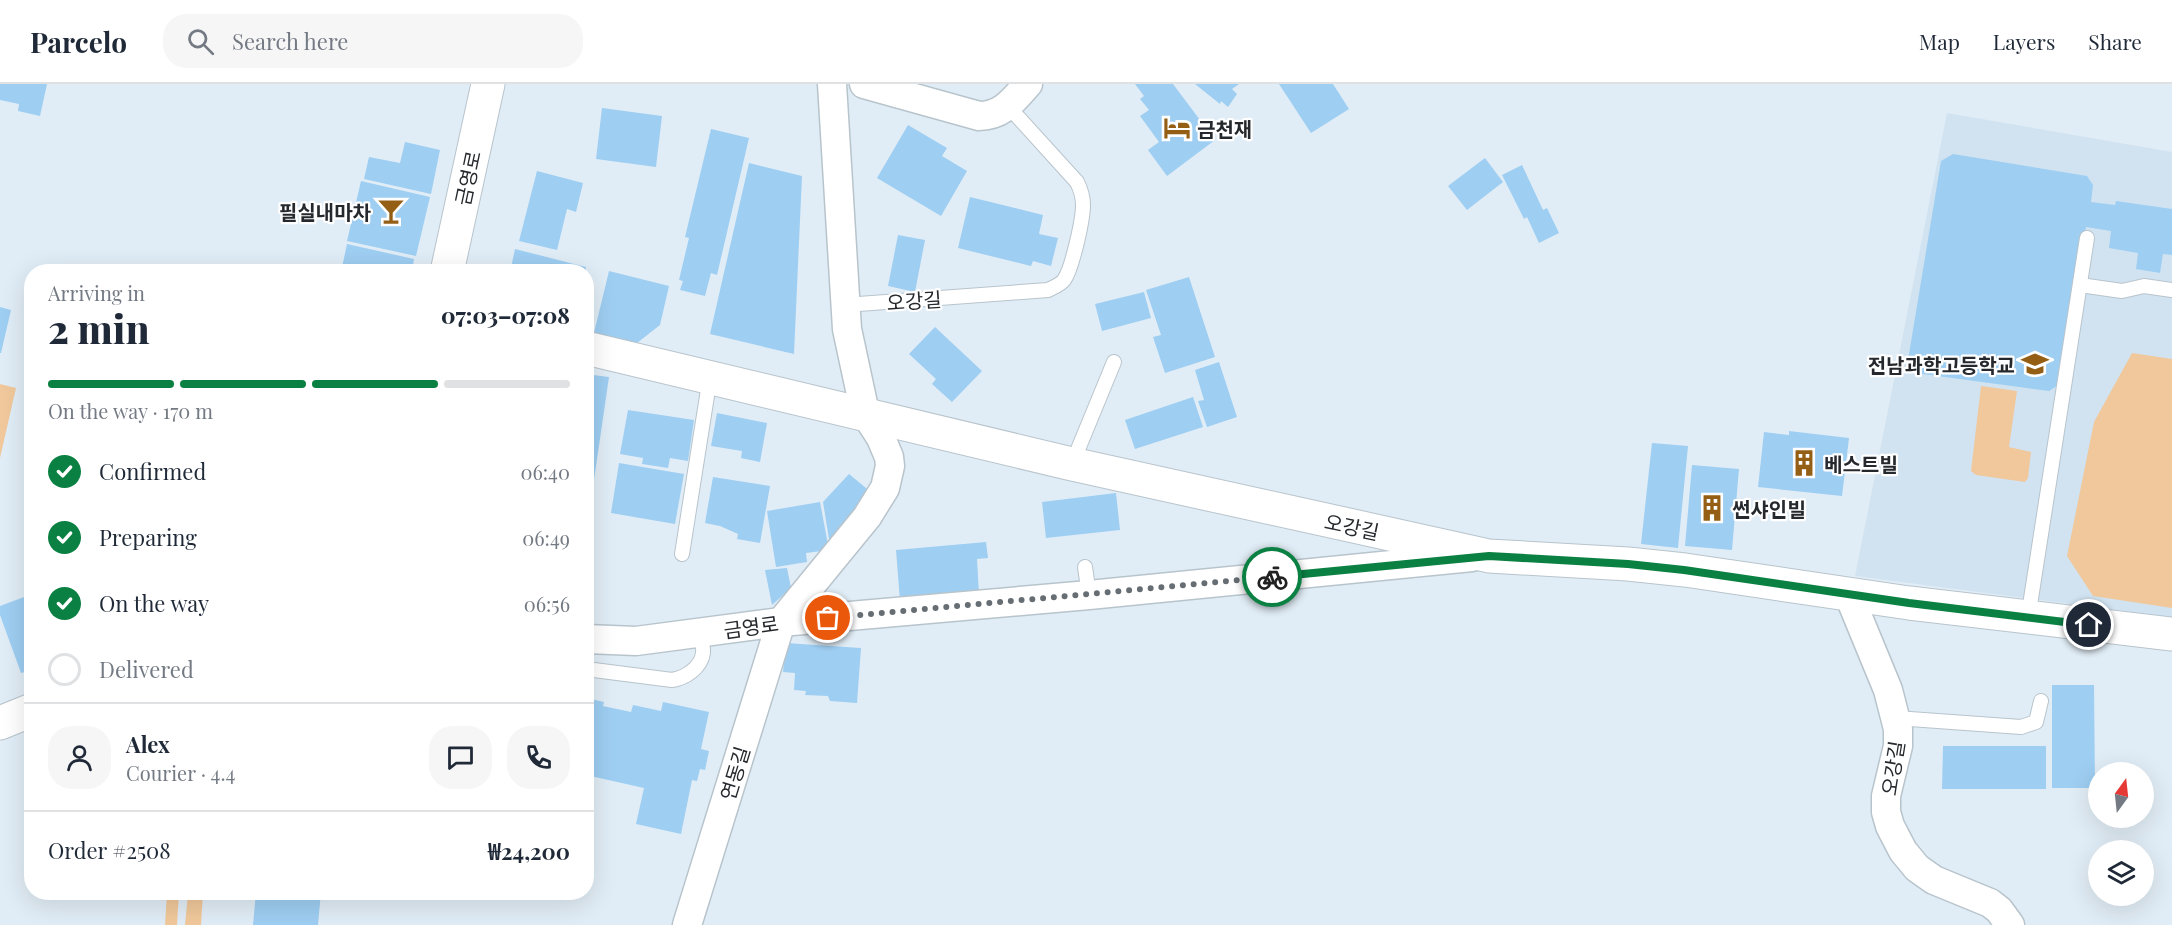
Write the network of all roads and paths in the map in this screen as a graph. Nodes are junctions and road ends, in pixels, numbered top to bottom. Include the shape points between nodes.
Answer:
1 (488, 84) edge
2 (832, 84) edge
3 (864, 84) edge
4 (1028, 84) edge
5 (1008, 106) junction
6 (2087, 238) dead end
7 (449, 264) edge
8 (2080, 285) junction
9 (2172, 290) edge
10 (845, 305) junction
11 (594, 350) edge
12 (1114, 362) dead end
13 (710, 376) junction
14 (865, 413) junction
15 (1072, 464) junction
16 (682, 554) dead end
17 (1489, 556) junction
18 (1085, 567) dead end
19 (1848, 593) junction
20 (1089, 595) junction
21 (2028, 618) junction
22 (781, 622) junction
23 (699, 633) junction
24 (2172, 634) edge
25 (594, 639) edge
26 (594, 670) edge
27 (2041, 701) dead end
28 (24, 713) edge
29 (1896, 718) junction
30 (0, 723) edge
31 (687, 925) edge
32 (2010, 925) edge

1 - 7 street, 금영로
2 - 10 street
3 - 5 street via 979,116 997,114
4 - 5 street
5 - 10 lane, 오강길 via 1077,182 1082,193 1081,222 1065,279 1048,290
6 - 8 lane
8 - 9 lane via 2122,291 2144,286
8 - 21 lane
10 - 14 street via 850,349
11 - 13 street, 오강길
12 - 15 lane
13 - 14 street, 오강길
13 - 16 lane
14 - 15 street, 오강길
14 - 22 street via 889,457 885,488 867,517
15 - 17 street, 오강길
17 - 19 street, 오강길 via 1628,564
17 - 20 street, 금영로
18 - 20 lane
19 - 21 street, 오강길
19 - 29 street, 오강길
20 - 22 street, 금영로
21 - 24 street, 오강길
22 - 23 street, 금영로
22 - 31 street, 연동길
23 - 25 street, 금영로 via 636,641
23 - 26 lane via 703,649 700,660 690,674 679,679
27 - 29 lane via 2036,722 2021,727
28 - 30 street
29 - 32 street, 오강길 via 1898,746 1886,812 1903,850 1917,868 1934,880 1990,903

